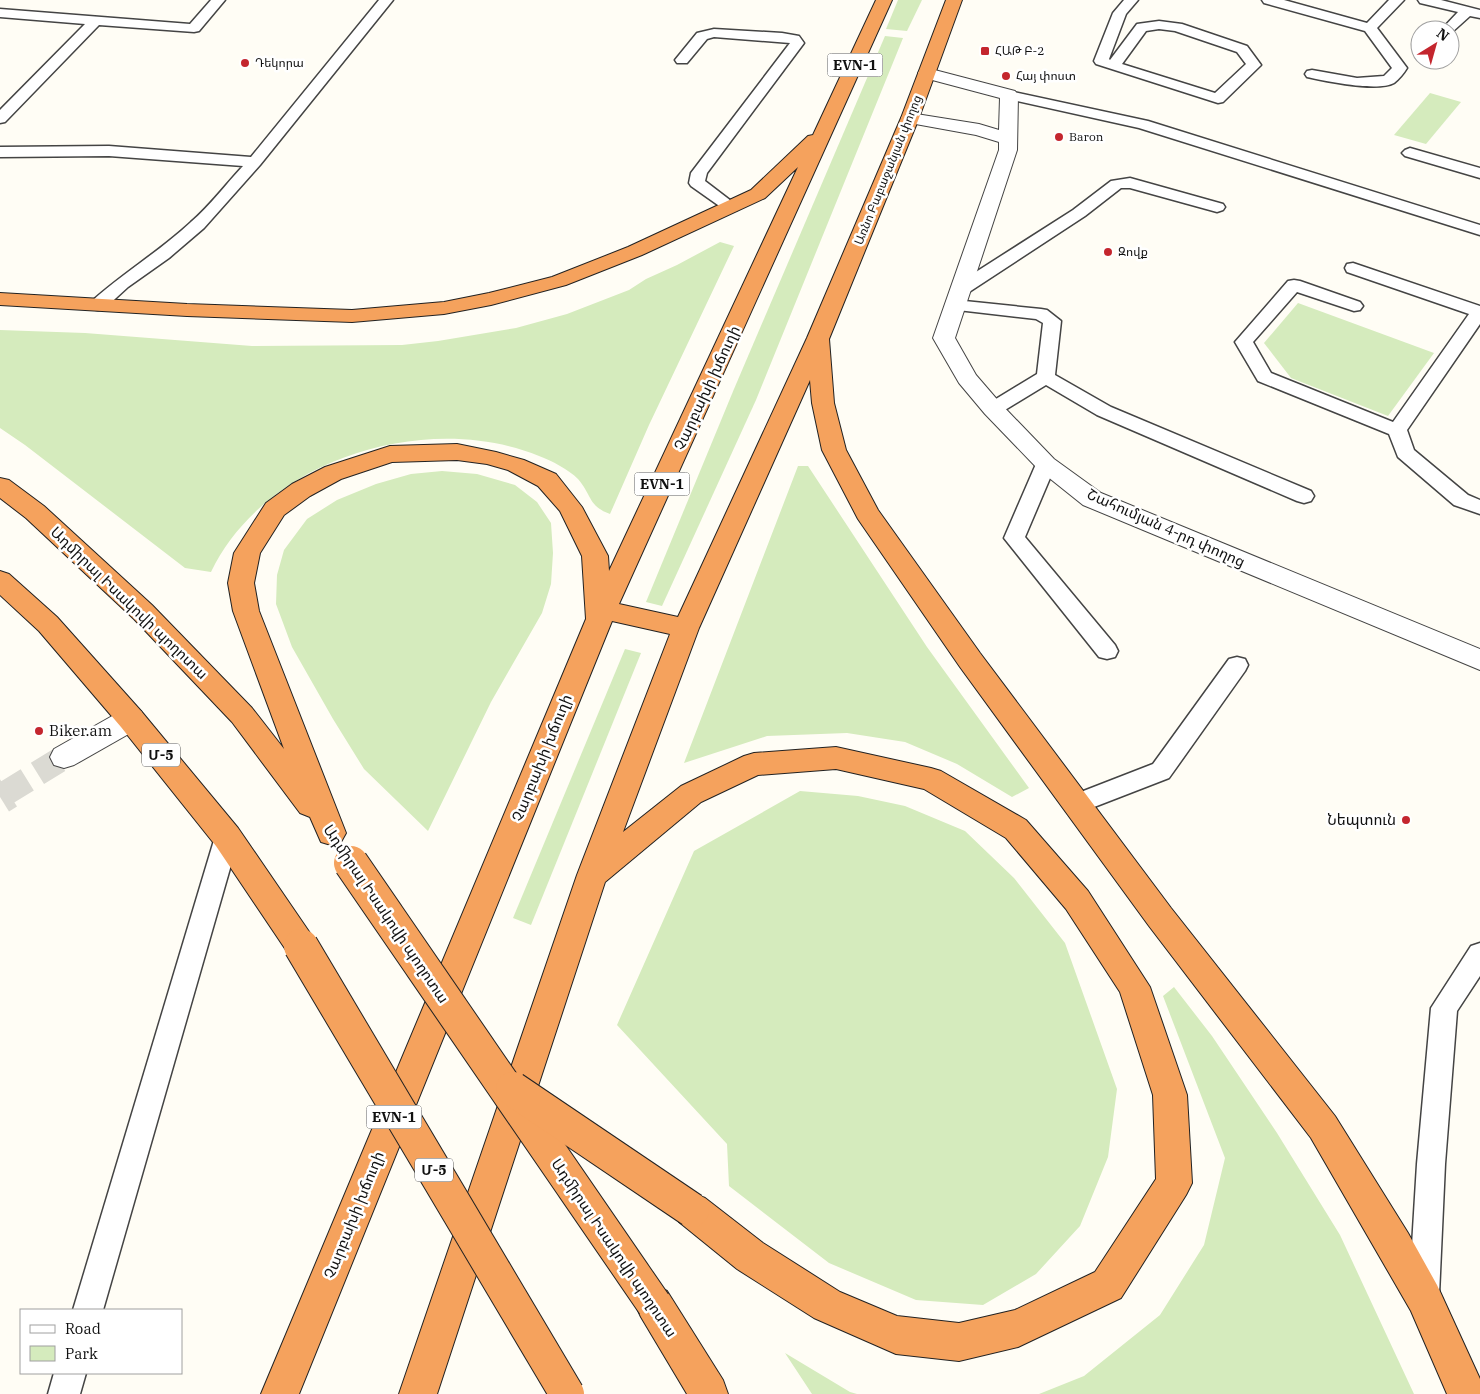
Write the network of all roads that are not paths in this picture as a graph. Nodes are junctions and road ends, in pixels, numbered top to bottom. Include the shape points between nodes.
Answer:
1 (218, 0) edge
2 (386, 0) edge
3 (884, 0) edge
4 (954, 0) edge
5 (1131, 0) edge
6 (1269, 0) edge
7 (1397, 0) edge
8 (1425, 0) edge
9 (1473, 12) edge
10 (0, 13) edge
11 (96, 19) junction
12 (1460, 21) edge
13 (1370, 28) junction
14 (682, 60) dead end
15 (1113, 66) junction
16 (927, 73) junction
17 (1312, 74) dead end
18 (1010, 94) junction
19 (910, 118) junction
20 (0, 119) edge
21 (825, 130) junction
22 (1008, 139) junction
23 (0, 152) edge
24 (1410, 153) dead end
25 (255, 162) junction
26 (1480, 173) edge
27 (731, 207) junction
28 (1217, 207) dead end
29 (1480, 230) edge
30 (1353, 268) dead end
31 (957, 298) junction
32 (0, 299) edge
33 (98, 305) junction
34 (1354, 306) dead end
35 (1480, 312) edge
36 (818, 338) junction
37 (1046, 377) junction
38 (993, 409) junction
39 (1397, 430) junction
40 (1046, 464) junction
41 (0, 486) edge
42 (1304, 496) dead end
43 (1480, 507) edge
44 (0, 580) edge
45 (601, 615) junction
46 (686, 628) junction
47 (1107, 652) dead end
48 (1480, 660) edge
49 (1237, 666) dead end
50 (132, 719) junction
51 (64, 757) tunnel mouth
52 (1076, 804) junction
53 (331, 834) junction
54 (227, 837) junction
55 (592, 875) junction
56 (1480, 954) edge
57 (499, 1079) junction
58 (1424, 1298) junction
59 (88, 1309) edge
60 (70, 1374) edge
61 (64, 1394) edge
62 (280, 1394) edge
63 (418, 1394) edge
64 (567, 1394) edge
65 (709, 1394) edge
66 (1467, 1394) edge

1 - 11 lane via 194,28
2 - 25 lane
3 - 21 highway, EVN-1
4 - 16 highway, Առնո Բաբաջանյան փողոց
5 - 15 lane via 1120,13 1101,61
6 - 13 lane
7 - 13 lane
8 - 9 lane
9 - 12 lane
10 - 11 lane
11 - 20 lane
13 - 17 lane via 1400,68 1388,80 1357,82
14 - 27 lane via 702,36 714,33 782,37 794,39 797,43 699,173 696,183
15 - 15 lane via 1218,99 1254,65 1242,49 1178,27 1159,25 1142,27
16 - 18 street
16 - 19 highway, Առնո Բաբաջանյան փողոց
18 - 22 street, Շահումյան 4-րդ փողոց
18 - 29 lane via 1143,124
19 - 22 street via 979,130
19 - 36 highway, Առնո Բաբաջանյան փողոց
21 - 27 highway via 758,194
21 - 45 highway, Չարբախի խճուղի / EVN-1
22 - 31 street, Շահումյան 4-րդ փողոց via 1008,150
23 - 25 lane via 109,151
24 - 26 lane
25 - 33 lane via 198,225 122,282
27 - 33 highway via 636,251 559,281 444,308 352,316
28 - 31 lane via 1130,183 1117,184
30 - 35 lane
31 - 37 lane via 1041,314 1052,321
31 - 38 street, Շահումյան 4-րդ փողոց via 944,338 967,378
32 - 33 highway
34 - 39 lane via 1294,285 1244,342 1264,377
35 - 39 lane
36 - 46 highway
36 - 52 highway via 823,403 834,450 867,514
37 - 38 lane
37 - 42 lane via 1104,411
38 - 40 street, Շահումյան 4-րդ փողոց
39 - 43 lane via 1405,453 1462,500
40 - 47 lane via 1014,538
40 - 48 street, Շահումյան 4-րդ փողոց via 1092,498
41 - 53 highway, Ադմիրալ Իսակովի պողոտա via 35,512 136,605 235,708
44 - 50 highway, Մ-5 via 48,624
45 - 46 highway
45 - 53 highway via 595,556 570,506 547,480 516,465 457,452 390,454 333,473 275,509 247,553 241,583 246,611
45 - 62 highway, Չարբախի խճուղի / EVN-1
46 - 55 highway
49 - 52 lane via 1161,771
50 - 51 street
50 - 54 highway, Մ-5
52 - 58 highway via 1323,1127
53 - 57 highway, Ադմիրալ Իսակովի պողոտա, bridge
54 - 59 lane
54 - 64 highway, Մ-5, bridge via 301,946
55 - 57 highway, bridge via 691,794 754,764 836,758 931,779 1016,828 1077,900 1134,986 1170,1095 1174,1183 1108,1285 1018,1328 959,1342 896,1335 827,1305 750,1256 692,1210
55 - 63 highway
56 - 58 lane via 1444,1008
57 - 65 highway, Ադմիրալ Իսակովի պողոտա, bridge via 654,1304
58 - 66 highway
60 - 61 lane

